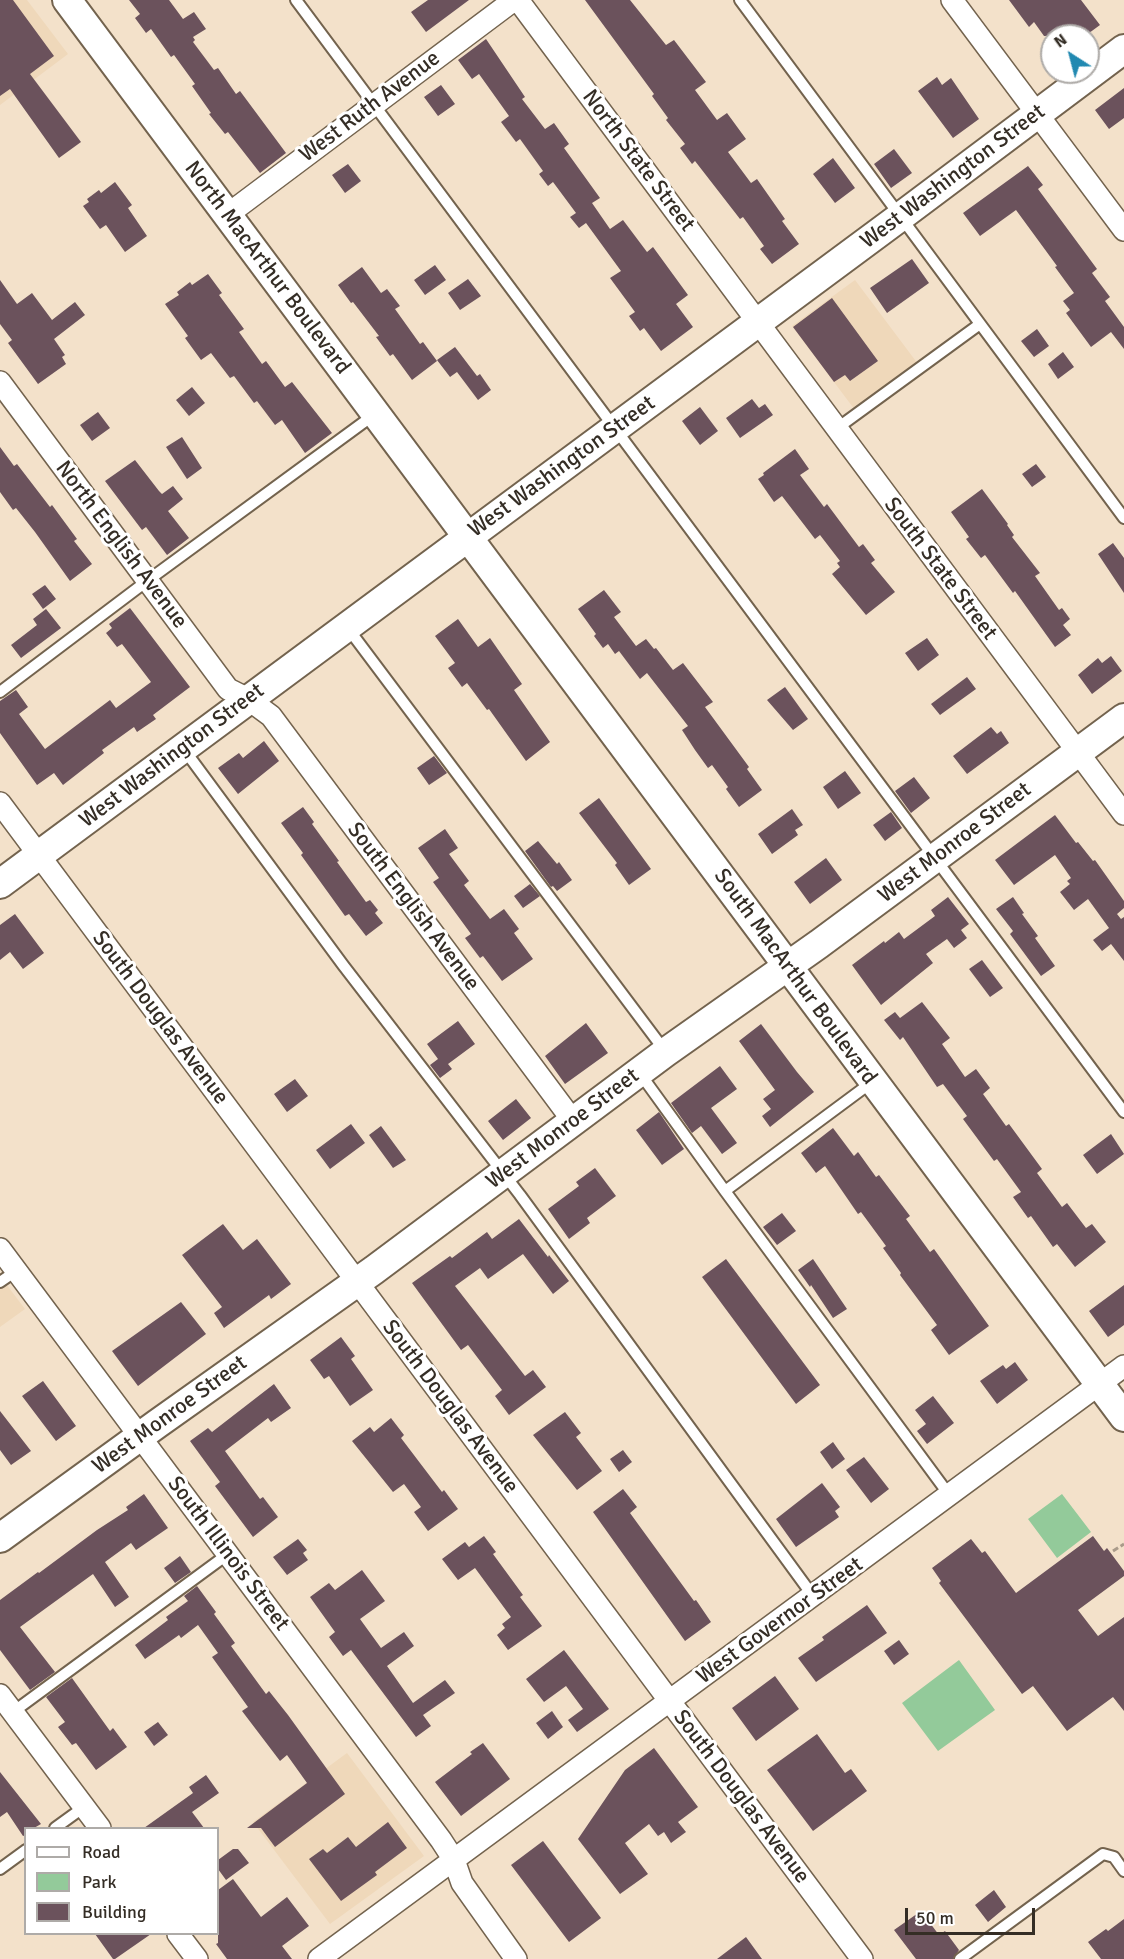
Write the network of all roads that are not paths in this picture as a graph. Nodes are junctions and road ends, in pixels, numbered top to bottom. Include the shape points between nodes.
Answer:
1 (67, 0) edge
2 (296, 0) edge
3 (516, 0) edge
4 (740, 0) edge
5 (952, 0) edge
6 (1124, 49) edge
7 (373, 104) junction
8 (1037, 114) junction
9 (227, 215) junction
10 (900, 217) junction
11 (1124, 230) edge
12 (758, 322) junction
13 (980, 324) junction
14 (0, 382) edge
15 (375, 414) junction
16 (616, 428) junction
17 (836, 429) junction
18 (1124, 518) edge
19 (467, 537) junction
20 (147, 581) junction
21 (347, 627) junction
22 (0, 692) edge
23 (248, 699) junction
24 (1124, 718) edge
25 (182, 748) junction
26 (1078, 752) junction
27 (0, 803) edge
28 (1124, 814) edge
29 (39, 855) junction
30 (936, 858) junction
31 (0, 884) edge
32 (788, 966) junction
33 (666, 1052) junction
34 (639, 1072) junction
35 (872, 1082) junction
36 (1124, 1112) edge
37 (573, 1121) junction
38 (504, 1173) junction
39 (725, 1191) junction
40 (0, 1249) edge
41 (8, 1276) edge
42 (357, 1282) junction
43 (1124, 1366) edge
44 (1100, 1384) junction
45 (1124, 1417) edge
46 (140, 1436) junction
47 (950, 1496) junction
48 (0, 1538) edge
49 (228, 1554) junction
50 (813, 1596) junction
51 (0, 1695) edge
52 (670, 1702) junction
53 (13, 1712) junction
54 (84, 1807) junction
55 (56, 1827) edge
56 (98, 1827) edge
57 (24, 1851) edge
58 (454, 1860) junction
59 (0, 1869) edge
60 (1124, 1871) edge
61 (179, 1935) edge
62 (197, 1959) edge
63 (319, 1959) edge
64 (516, 1959) edge
65 (862, 1959) edge
66 (960, 1959) edge

1 - 9 street, North MacArthur Boulevard
2 - 7 lane
3 - 7 street, West Ruth Avenue
3 - 12 street, North State Street
4 - 10 lane
5 - 8 street
6 - 8 street, West Washington Street
7 - 9 street, West Ruth Avenue
7 - 16 lane
8 - 10 street, West Washington Street
8 - 11 street
9 - 15 street, North MacArthur Boulevard
10 - 12 street, West Washington Street
10 - 13 lane
12 - 16 street, West Washington Street
12 - 17 street, South State Street
13 - 17 lane
13 - 18 lane
14 - 20 street, North English Avenue
15 - 19 street, North MacArthur Boulevard
15 - 20 lane
16 - 19 street, West Washington Street
16 - 30 lane
17 - 26 street, South State Street
19 - 21 street, West Washington Street
19 - 32 street, South MacArthur Boulevard
20 - 22 lane
20 - 23 street, North English Avenue via 228,689
21 - 23 street, West Washington Street
21 - 33 lane
23 - 25 street, West Washington Street
23 - 37 street, South English Avenue via 271,716
24 - 26 street, West Monroe Street
25 - 29 street, West Washington Street
25 - 38 lane
26 - 28 street, South State Street
26 - 30 street, West Monroe Street
27 - 29 street, South Douglas Avenue
29 - 31 street, West Washington Street
29 - 42 street, South Douglas Avenue
30 - 32 street, West Monroe Street
30 - 36 lane
32 - 33 street, West Monroe Street
32 - 35 street, South MacArthur Boulevard
33 - 34 street, West Monroe Street
34 - 37 street, West Monroe Street
34 - 39 lane
35 - 39 lane
35 - 44 street, South MacArthur Boulevard
37 - 38 street, West Monroe Street
38 - 42 street, West Monroe Street
38 - 50 lane
39 - 47 lane
40 - 41 street, South Illinois Street
41 - 46 street, South Illinois Street
42 - 46 street, West Monroe Street
42 - 52 street, South Douglas Avenue
43 - 44 street, West Governor Street
44 - 45 street, South MacArthur Boulevard
44 - 47 street, West Governor Street
46 - 48 street, West Monroe Street
46 - 49 street, South Illinois Street
47 - 50 street, West Governor Street
49 - 53 lane
49 - 58 street, South Illinois Street
50 - 52 street, West Governor Street
51 - 53 street
52 - 58 street, West Governor Street
52 - 65 street, South Douglas Avenue
53 - 54 street
54 - 55 lane
54 - 56 street
57 - 59 lane
58 - 63 street, West Governor Street
58 - 64 street, South Illinois Street via 462,1882
60 - 66 lane via 1114,1857 1103,1854
61 - 62 street

